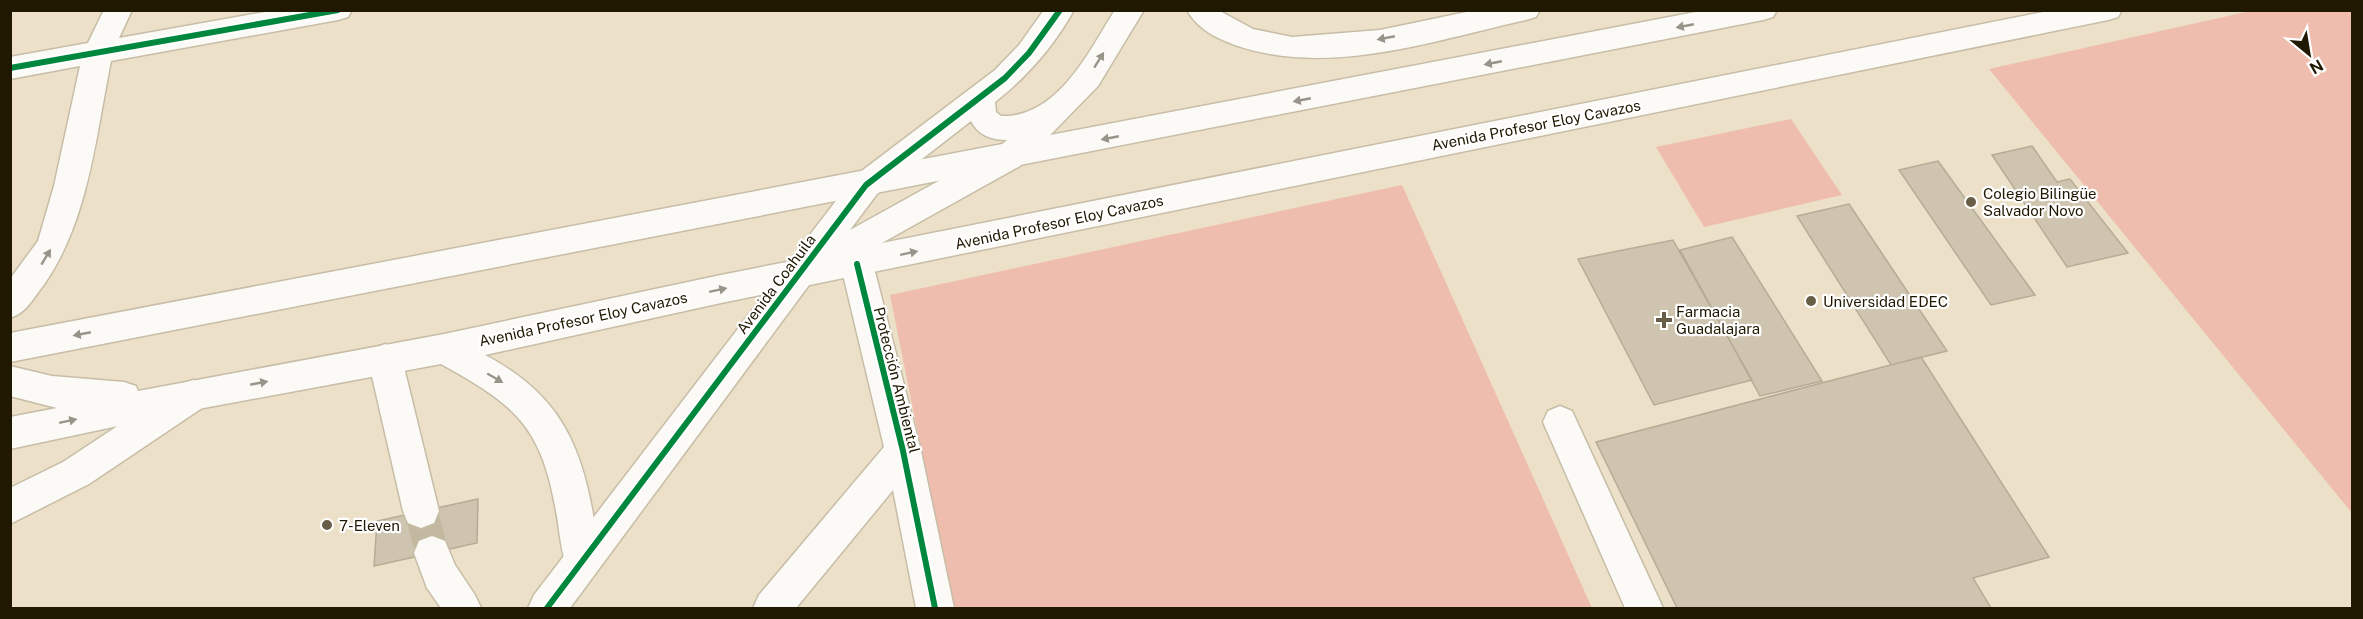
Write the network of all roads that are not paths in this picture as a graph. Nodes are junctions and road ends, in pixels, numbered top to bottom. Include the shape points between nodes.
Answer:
1 (118, 10) edge
2 (338, 10) edge
3 (1060, 10) edge
4 (1130, 10) edge
5 (1201, 10) edge
6 (1526, 10) edge
7 (1763, 10) edge
8 (2108, 10) edge
9 (1478, 20) junction
10 (98, 52) junction
11 (10, 68) edge
12 (1341, 93) junction
13 (980, 98) junction
14 (1055, 113) junction
15 (1009, 158) junction
16 (866, 185) junction
17 (856, 264) junction
18 (799, 274) junction
19 (10, 304) edge
20 (10, 348) edge
21 (444, 349) junction
22 (385, 359) junction
23 (10, 381) edge
24 (193, 395) junction
25 (1560, 422) dead end
26 (10, 433) edge
27 (903, 451) junction
28 (10, 507) edge
29 (421, 511) tunnel mouth
30 (432, 553) tunnel mouth
31 (582, 561) junction
32 (462, 609) edge
33 (547, 609) edge
34 (772, 609) edge
35 (935, 609) edge
36 (1644, 609) edge

1 - 10 main road
2 - 10 main road
3 - 13 main road, Avenida Coahuila via 1029,52
14 -> 4 main road, Avenida Coahuila via 1088,78
9 -> 5 main road via 1369,41 1289,48 1225,30
6 - 9 main road
7 -> 12 main road
17 -> 8 main road, Avenida Profesor Eloy Cavazos
9 - 12 main road
10 - 11 main road
19 -> 10 main road via 54,242
12 -> 15 main road
13 - 14 main road via 980,111 995,128 1011,129
13 - 16 main road, Avenida Coahuila
14 - 15 main road, Avenida Coahuila
15 - 16 main road
15 - 18 main road, Avenida Coahuila
16 - 18 main road, Avenida Coahuila
16 -> 20 main road
17 - 18 main road, Avenida Profesor Eloy Cavazos
17 - 27 main road, Protección Ambiental
21 -> 18 main road, Avenida Profesor Eloy Cavazos
18 - 31 main road, Avenida Coahuila
21 - 22 main road, Avenida Profesor Eloy Cavazos
21 -> 31 main road via 512,389 557,441 570,488
24 -> 22 main road, Avenida Profesor Eloy Cavazos
22 - 29 main road
23 - 24 main road via 73,395
26 -> 24 main road, Avenida Profesor Eloy Cavazos
24 - 28 main road via 76,473
25 - 36 main road
27 - 34 main road, Protección Ambiental
27 - 35 main road, Protección Ambiental
30 - 32 main road via 440,575
31 - 33 main road, Avenida Coahuila

